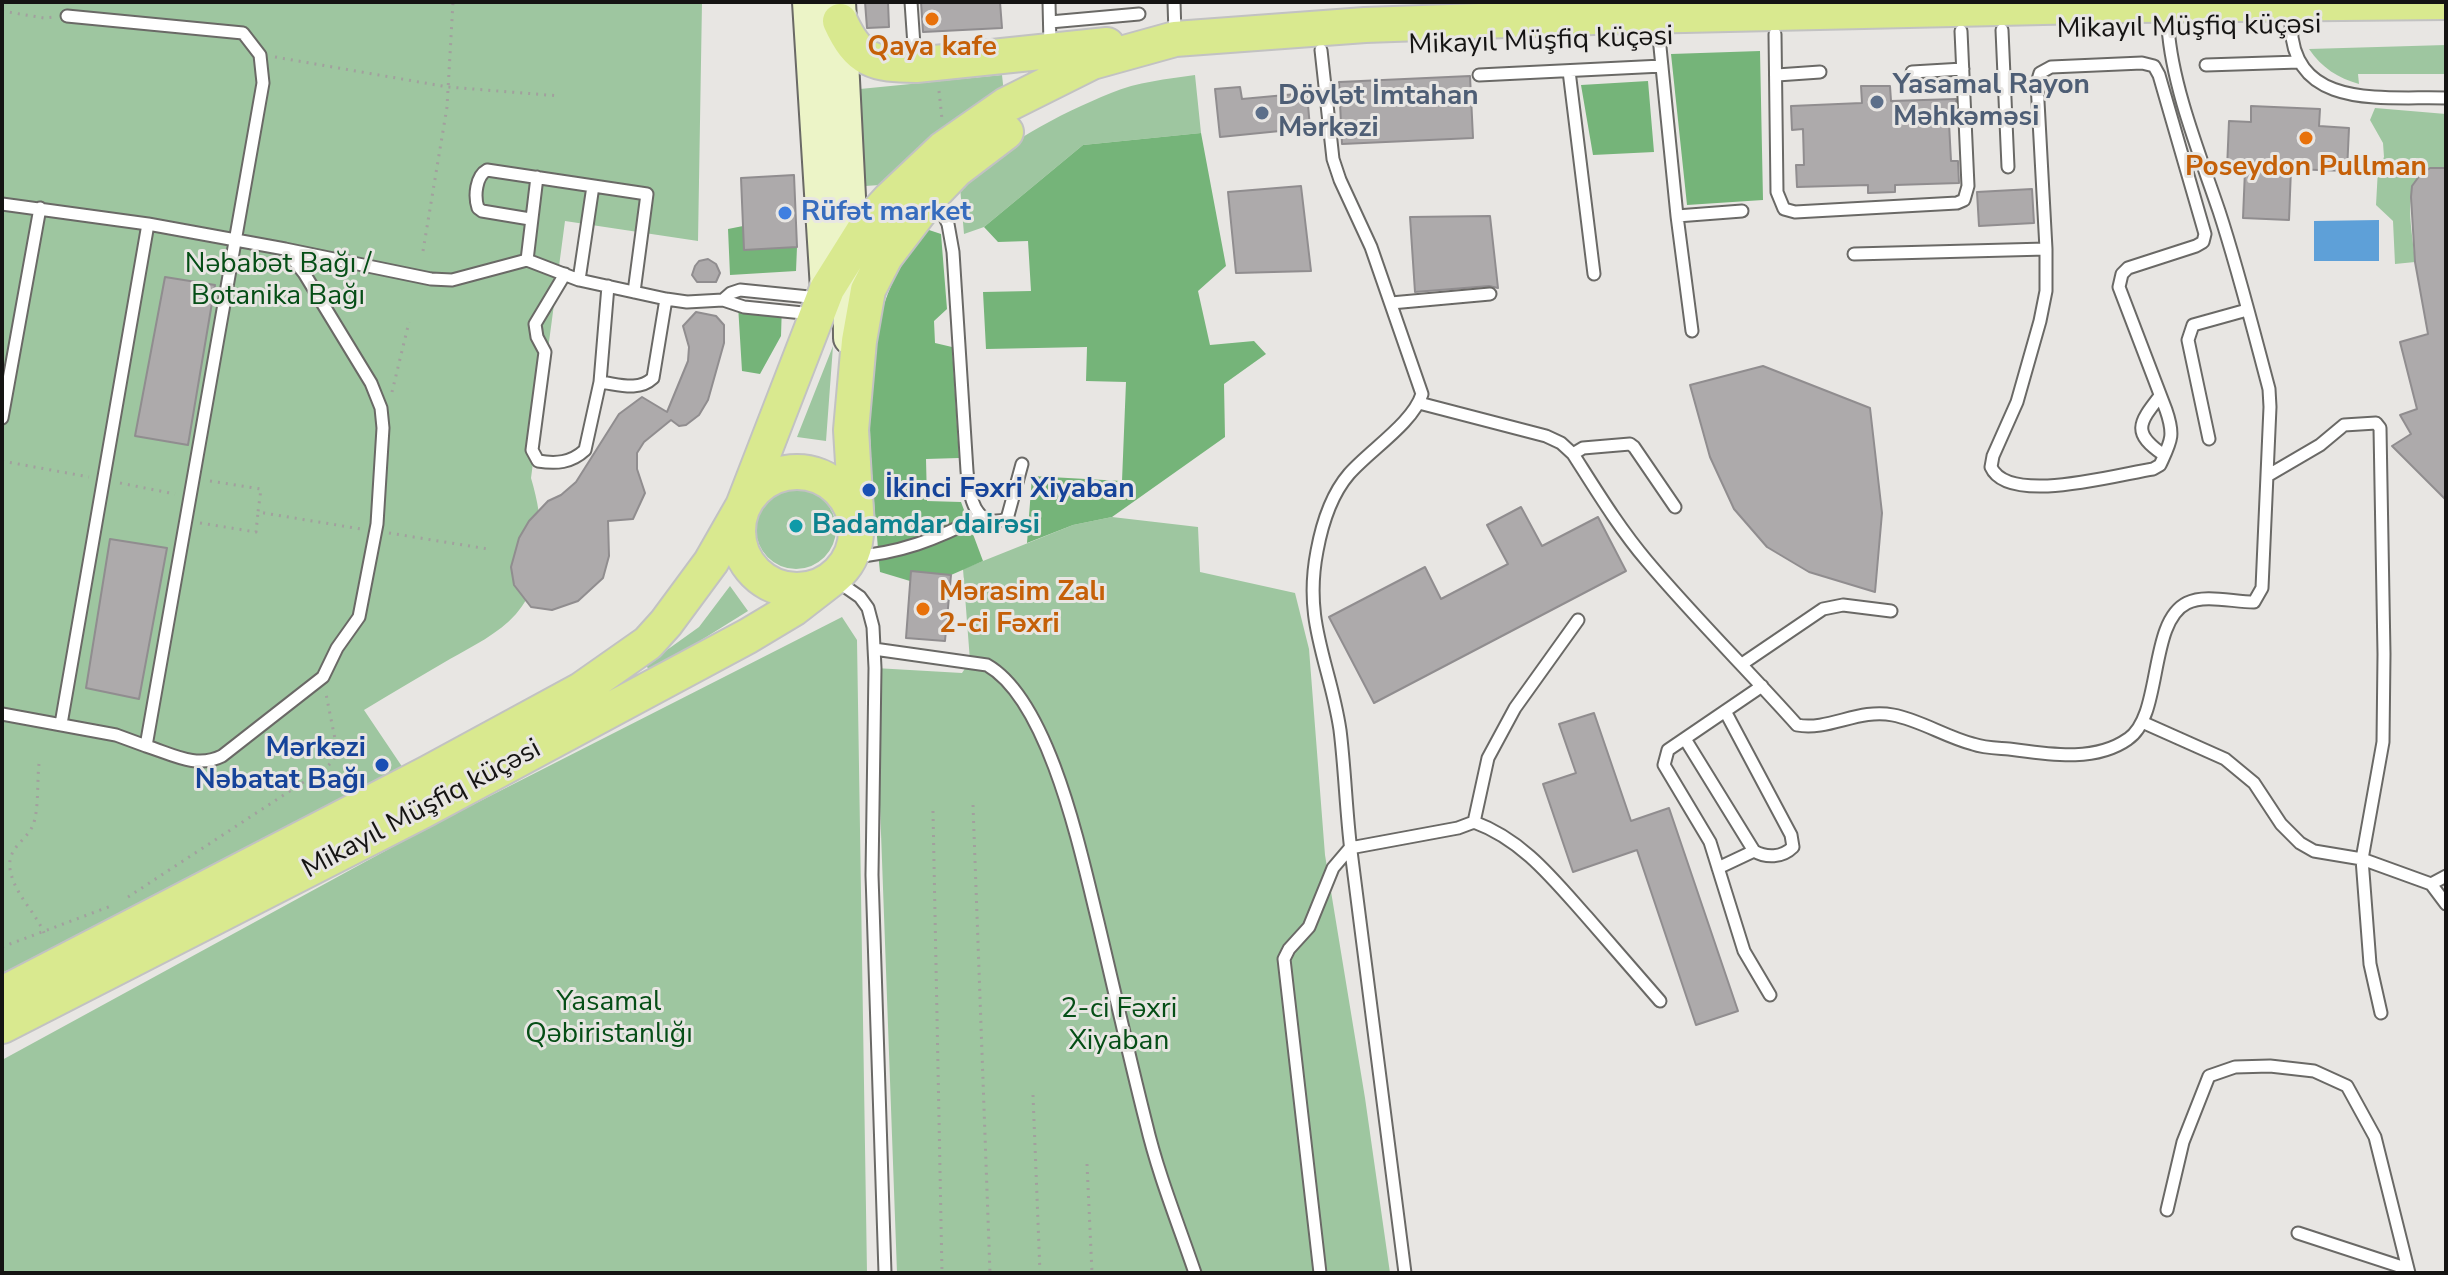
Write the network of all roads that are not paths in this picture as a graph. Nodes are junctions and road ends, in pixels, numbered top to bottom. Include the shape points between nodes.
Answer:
1 (809, 2) edge
2 (911, 2) edge
3 (1049, 2) edge
4 (1174, 2) edge
5 (2446, 2) edge
6 (2133, 3) edge
7 (2200, 3) edge
8 (1733, 8) edge
9 (1594, 10) edge
10 (840, 12) edge
11 (1789, 13) edge
12 (2002, 13) edge
13 (1139, 14) dead end
14 (67, 16) road end
15 (2446, 25) edge
16 (2291, 26) junction
17 (2168, 27) junction
18 (1961, 31) junction
19 (1050, 36) junction
20 (1175, 39) junction
21 (1321, 50) junction
22 (1660, 52) junction
23 (2299, 62) junction
24 (916, 65) junction
25 (2206, 65) dead end
26 (1963, 69) junction
27 (1569, 71) junction
28 (1820, 72) dead end
29 (1912, 72) dead end
30 (1479, 75) dead end
31 (1777, 75) junction
32 (2446, 98) edge
33 (2193, 132) junction
34 (2175, 137) junction
35 (2008, 167) dead end
36 (537, 177) junction
37 (593, 186) junction
38 (933, 194) junction
39 (2, 204) edge
40 (40, 208) junction
41 (1742, 211) dead end
42 (1677, 216) junction
43 (530, 219) junction
44 (148, 224) junction
45 (234, 240) junction
46 (285, 249) junction
47 (850, 249) junction
48 (2046, 249) junction
49 (1854, 254) dead end
50 (527, 260) junction
51 (565, 274) junction
52 (1594, 274) dead end
53 (579, 280) junction
54 (608, 286) junction
55 (634, 292) junction
56 (1490, 294) dead end
57 (666, 299) junction
58 (723, 300) junction
59 (823, 301) junction
60 (1391, 303) junction
61 (2247, 310) junction
62 (1692, 331) dead end
63 (600, 382) junction
64 (2160, 396) junction
65 (1419, 403) junction
66 (2, 418) edge
67 (851, 430) junction
68 (2209, 439) dead end
69 (1573, 454) junction
70 (2164, 455) junction
71 (1022, 464) dead end
72 (2267, 476) junction
73 (743, 506) junction
74 (1675, 507) dead end
75 (981, 516) junction
76 (847, 554) junction
77 (1891, 611) dead end
78 (1578, 620) dead end
79 (874, 649) junction
80 (1742, 664) junction
81 (1762, 686) junction
82 (1725, 711) junction
83 (2, 714) edge
84 (2142, 722) junction
85 (61, 724) junction
86 (1685, 739) junction
87 (146, 746) junction
88 (1474, 822) junction
89 (1350, 848) junction
90 (1754, 851) junction
91 (2362, 859) junction
92 (1718, 868) junction
93 (2446, 876) edge
94 (2431, 884) junction
95 (2446, 904) edge
96 (2, 994) edge
97 (1770, 995) dead end
98 (1660, 1001) dead end
99 (2381, 1013) dead end
100 (2, 1026) edge
101 (2167, 1210) dead end
102 (2298, 1233) dead end
103 (2409, 1271) edge
104 (885, 1273) edge
105 (1195, 1273) edge
106 (1320, 1273) edge
107 (1405, 1273) edge

1 - 59 main road
2 - 24 lane
3 - 19 lane
4 - 20 lane
5 - 7 main road, Mikayıl Müşfiq küçəsi
6 - 7 main road, Mikayıl Müşfiq küçəsi
6 - 12 main road, Mikayıl Müşfiq küçəsi
8 - 9 main road, Mikayıl Müşfiq küçəsi
8 - 11 main road, Mikayıl Müşfiq küçəsi
9 - 20 main road, Mikayıl Müşfiq küçəsi via 1365,20
10 - 24 main road via 852,43 867,58
10 - 47 main road
11 - 12 main road, Mikayıl Müşfiq küçəsi
11 - 18 main road, Mikayıl Müşfiq küçəsi
11 - 22 main road, Mikayıl Müşfiq küçəsi
11 - 31 lane
12 - 17 main road, Mikayıl Müşfiq küçəsi
12 - 18 main road, Mikayıl Müşfiq küçəsi
12 - 35 lane
13 - 19 lane
14 - 45 lane via 243,33 260,55 263,83
15 - 16 main road, Mikayıl Müşfiq küçəsi
16 - 17 main road, Mikayıl Müşfiq küçəsi
16 - 23 lane
17 - 33 lane
18 - 26 lane
19 - 20 main road
19 - 24 main road
20 - 47 main road, Mikayıl Müşfiq küçəsi via 1092,62 1006,105 918,171
21 - 22 main road, Mikayıl Müşfiq küçəsi
21 - 38 main road, Mikayıl Müşfiq küçəsi via 1194,60 1118,75 1018,124
21 - 60 lane via 1333,159
22 - 27 lane
22 - 42 lane
23 - 25 lane
23 - 32 lane via 2324,86 2341,93
26 - 29 lane
26 - 31 lane via 1968,186 1964,200 1795,212 1784,209 1777,192
27 - 30 lane
27 - 52 lane
28 - 31 lane
33 - 34 lane
33 - 61 lane
34 - 48 lane via 2154,66 2051,67 2040,73
34 - 64 lane via 2203,242 2128,268 2119,287
36 - 37 lane
36 - 43 lane
36 - 43 lane via 487,170 479,177 478,208
37 - 53 lane
37 - 55 lane via 647,194
38 - 67 main road, Mikayıl Müşfiq küçəsi via 885,257 868,290
38 - 75 lane via 948,224 953,252 969,494
39 - 40 lane
40 - 44 lane
40 - 66 lane
41 - 42 lane
42 - 62 lane
43 - 50 lane
44 - 45 lane
44 - 85 lane
45 - 46 lane
45 - 87 lane
46 - 50 lane via 452,280
46 - 87 lane via 371,383 381,408 375,531 359,617 323,677 222,756 198,763
47 - 59 main road, Mikayıl Müşfiq küçəsi
47 - 67 main road
48 - 49 lane
48 - 70 lane via 2040,321 2017,402 1993,456 1994,474 2014,485 2053,486 2153,469
50 - 51 lane
51 - 53 lane
51 - 63 lane via 535,324 545,352 532,450 538,461 570,461 585,450
53 - 54 lane
54 - 55 lane
54 - 63 lane
55 - 57 lane
56 - 60 lane
57 - 58 lane
57 - 63 lane via 653,378 629,387
58 - 59 lane via 744,307
58 - 59 lane via 740,290
59 - 73 main road, Mikayıl Müşfiq küçəsi
60 - 65 lane via 1421,387
61 - 68 lane via 2193,325 2190,331
61 - 72 lane via 2269,389
64 - 70 lane via 2172,427
64 - 70 lane via 2144,418 2142,435
65 - 69 lane via 1546,436
65 - 89 lane via 1337,490 1317,549 1313,614 1340,732
67 - 76 main road, Mikayıl Müşfiq küçəsi
69 - 74 lane via 1583,448 1630,444
69 - 80 lane via 1644,558
71 - 75 lane via 1007,519
72 - 84 lane via 2262,588 2254,602 2204,599 2187,603 2170,617
72 - 91 lane via 2344,425 2376,423 2380,428 2383,742
73 - 76 main road via 739,545 746,563 777,587 816,587
73 - 76 main road via 769,478 808,472 826,479 852,508
73 - 96 main road, Mikayıl Müşfiq küçəsi via 711,562 666,623 648,643 581,690
75 - 76 lane via 919,545 876,555
76 - 79 lane via 848,587 868,608
76 - 100 main road, Mikayıl Müşfiq küçəsi via 769,624 422,811
77 - 80 lane via 1843,605 1823,609
78 - 88 lane via 1515,708 1488,758
79 - 104 lane via 872,875
79 - 105 lane via 987,665 1001,673 1037,729 1073,822 1146,1125
80 - 81 lane
81 - 82 lane
81 - 84 lane via 1797,725 1817,726 1869,713 1893,715 1975,745 2063,756 2099,751 2129,739
82 - 86 lane
82 - 90 lane via 1793,840 1793,847 1783,854
83 - 85 lane
84 - 91 lane via 2225,759 2254,783 2300,843 2314,851
85 - 87 lane
86 - 90 lane
86 - 92 lane via 1668,750 1664,765 1697,816
88 - 89 lane
88 - 98 lane via 1538,861
89 - 106 lane via 1333,868 1309,927 1284,959
89 - 107 lane
90 - 92 lane
91 - 94 lane
91 - 99 lane via 2370,964
92 - 97 lane via 1744,951
93 - 94 lane
94 - 95 lane
101 - 103 lane via 2183,1142 2209,1076 2235,1067 2314,1071 2347,1086 2375,1137
102 - 103 lane

